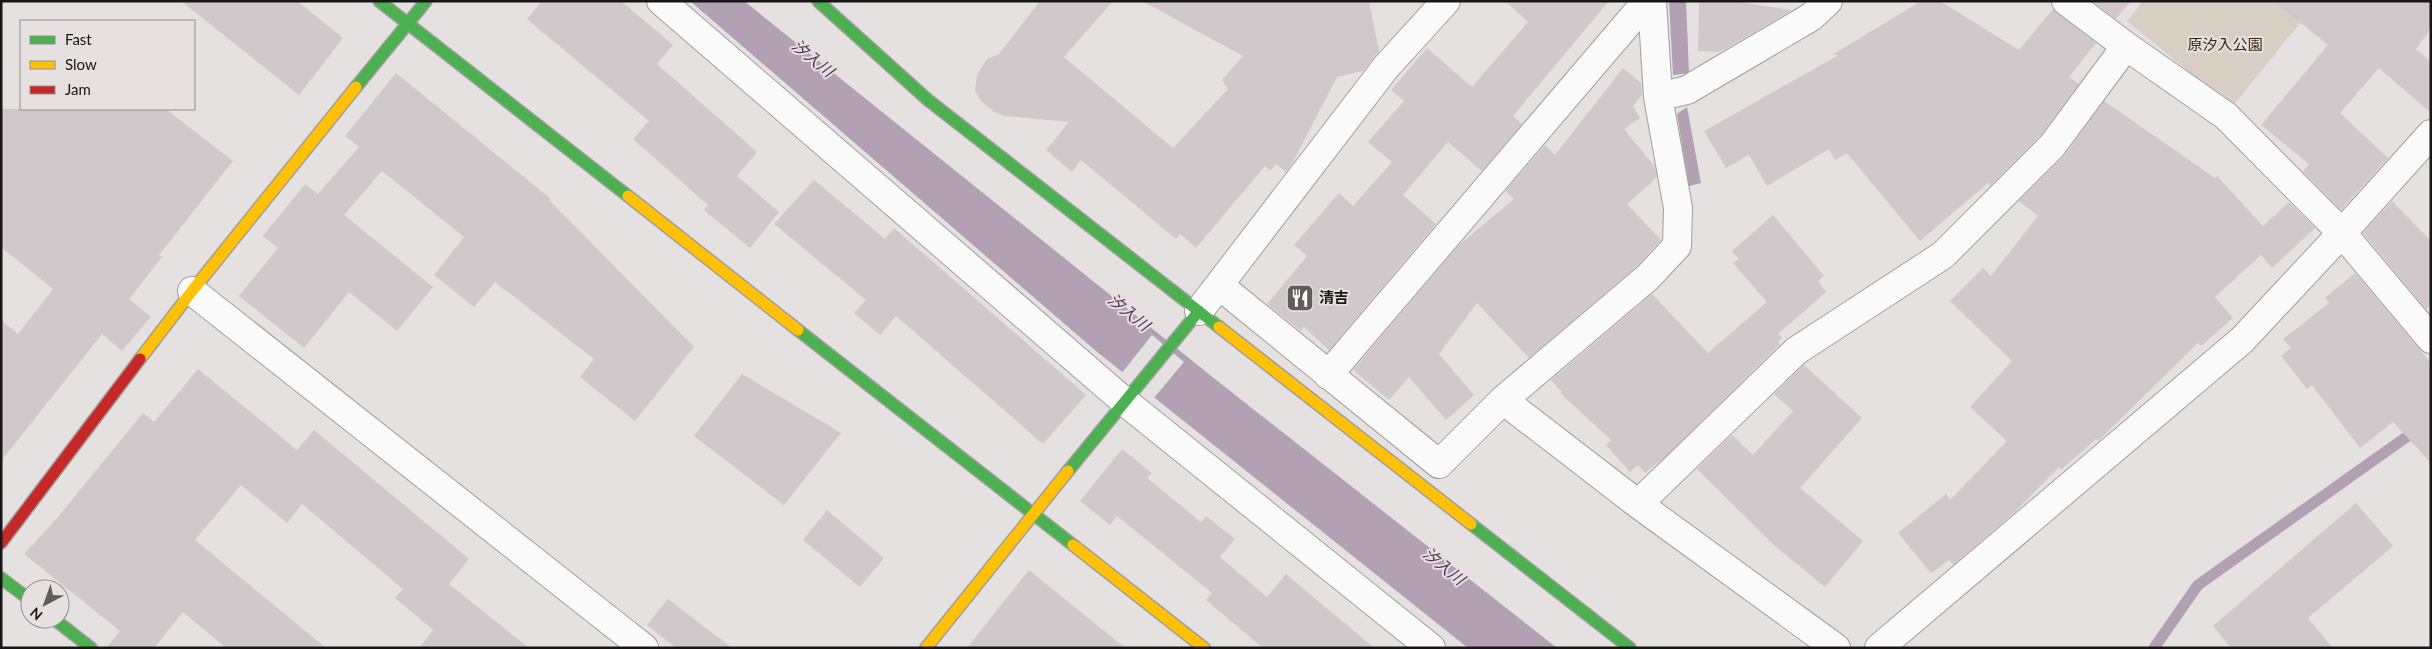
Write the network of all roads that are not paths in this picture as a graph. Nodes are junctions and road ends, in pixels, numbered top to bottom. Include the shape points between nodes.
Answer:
1 (379, 1) edge
2 (426, 1) edge
3 (661, 1) edge
4 (818, 1) edge
5 (1446, 1) edge
6 (1648, 1) edge
7 (1652, 1) edge
8 (1828, 1) edge
9 (2066, 1) edge
10 (409, 24) junction
11 (2126, 46) junction
12 (1658, 97) junction
13 (2431, 134) edge
14 (2342, 233) junction
15 (1220, 286) junction
16 (192, 291) junction
17 (1199, 312) junction
18 (2431, 338) edge
19 (1328, 375) junction
20 (1504, 400) junction
21 (1124, 401) junction
22 (1638, 504) junction
23 (1033, 513) junction
24 (1, 543) edge
25 (1, 578) edge
26 (20, 592) edge
27 (67, 629) edge
28 (91, 648) edge
29 (644, 648) edge
30 (926, 648) edge
31 (1204, 648) edge
32 (1431, 648) edge
33 (1630, 648) edge
34 (1836, 648) edge
35 (1879, 648) edge

1 - 10 street
2 - 10 street
3 - 21 street
4 - 17 street via 928,100
5 - 15 street via 1386,67
6 - 19 street
7 - 12 street
8 - 12 street via 1811,17 1687,90
9 - 11 street
10 - 16 street
10 - 23 street
11 - 14 street via 2226,116
11 - 22 street via 2052,146 1943,255 1796,351
12 - 20 street via 1678,208 1677,246 1648,277
13 - 14 street
14 - 18 street
14 - 35 street via 2242,340
15 - 17 street
15 - 19 street
16 - 24 street
16 - 29 street
17 - 21 street
17 - 33 street
19 - 20 street via 1439,464
20 - 22 street
21 - 23 street
21 - 32 street
22 - 34 street
23 - 30 street
23 - 31 street
25 - 26 street
27 - 28 street

